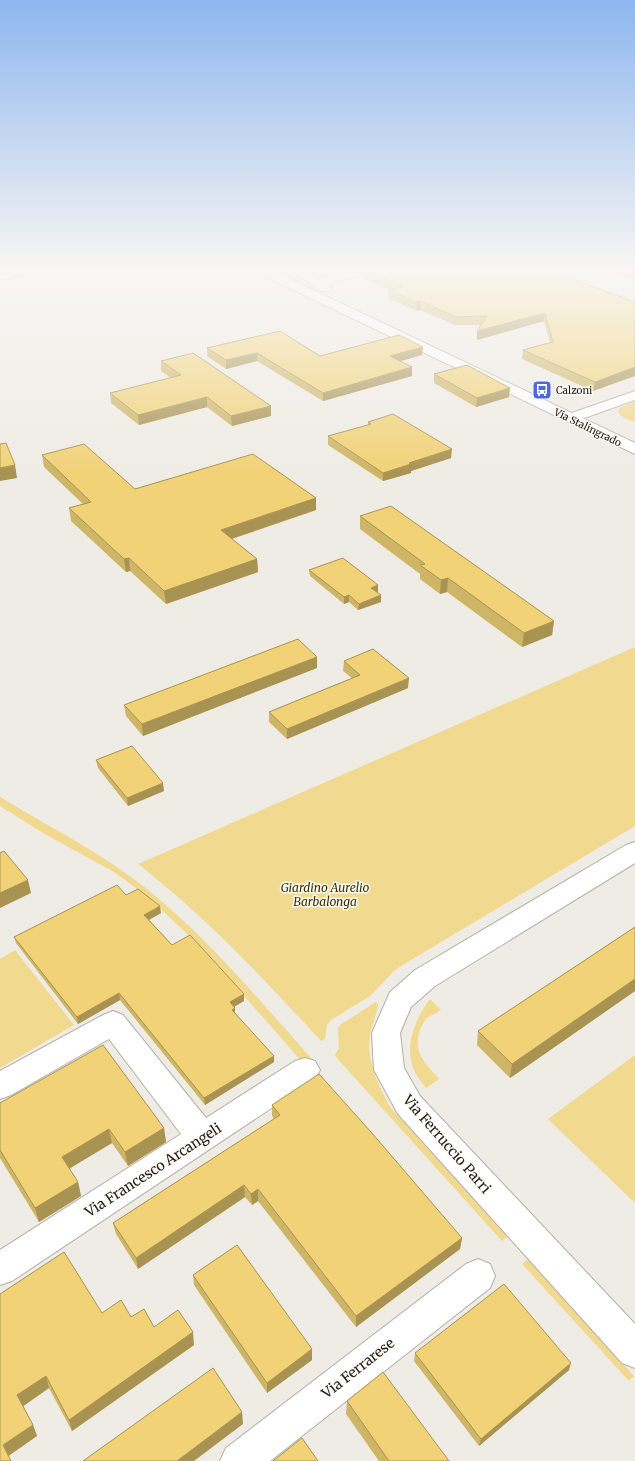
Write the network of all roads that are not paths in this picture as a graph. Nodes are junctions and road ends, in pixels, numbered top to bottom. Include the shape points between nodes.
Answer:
1 (402, 337) edge
2 (428, 337) edge
3 (548, 393) dead end
4 (635, 395) edge
5 (569, 402) dead end
6 (590, 412) junction
7 (571, 418) junction
8 (607, 420) dead end
9 (612, 438) junction
10 (635, 449) edge
11 (635, 454) edge
12 (635, 851) edge
13 (305, 1070) dead end
14 (0, 1086) edge
15 (203, 1138) junction
16 (0, 1269) edge
17 (478, 1276) dead end
18 (630, 1344) edge
19 (238, 1461) edge

1 - 7 main road, Via Stalingrado
2 - 3 main road, Via Stalingrado
4 - 6 main road
5 - 6 main road, Via Stalingrado
6 - 7 main road
6 - 8 main road, Via Stalingrado
7 - 9 main road, Via Stalingrado
9 - 10 main road, Via Stalingrado
9 - 11 main road
12 - 18 main road, Via Ferruccio Parri via 425,978 400,1000 386,1033 389,1070 409,1105
13 - 15 main road, Via Francesco Arcangeli
14 - 15 main road via 113,1023
15 - 16 main road, Via Francesco Arcangeli
17 - 19 main road, Via Ferrarese

